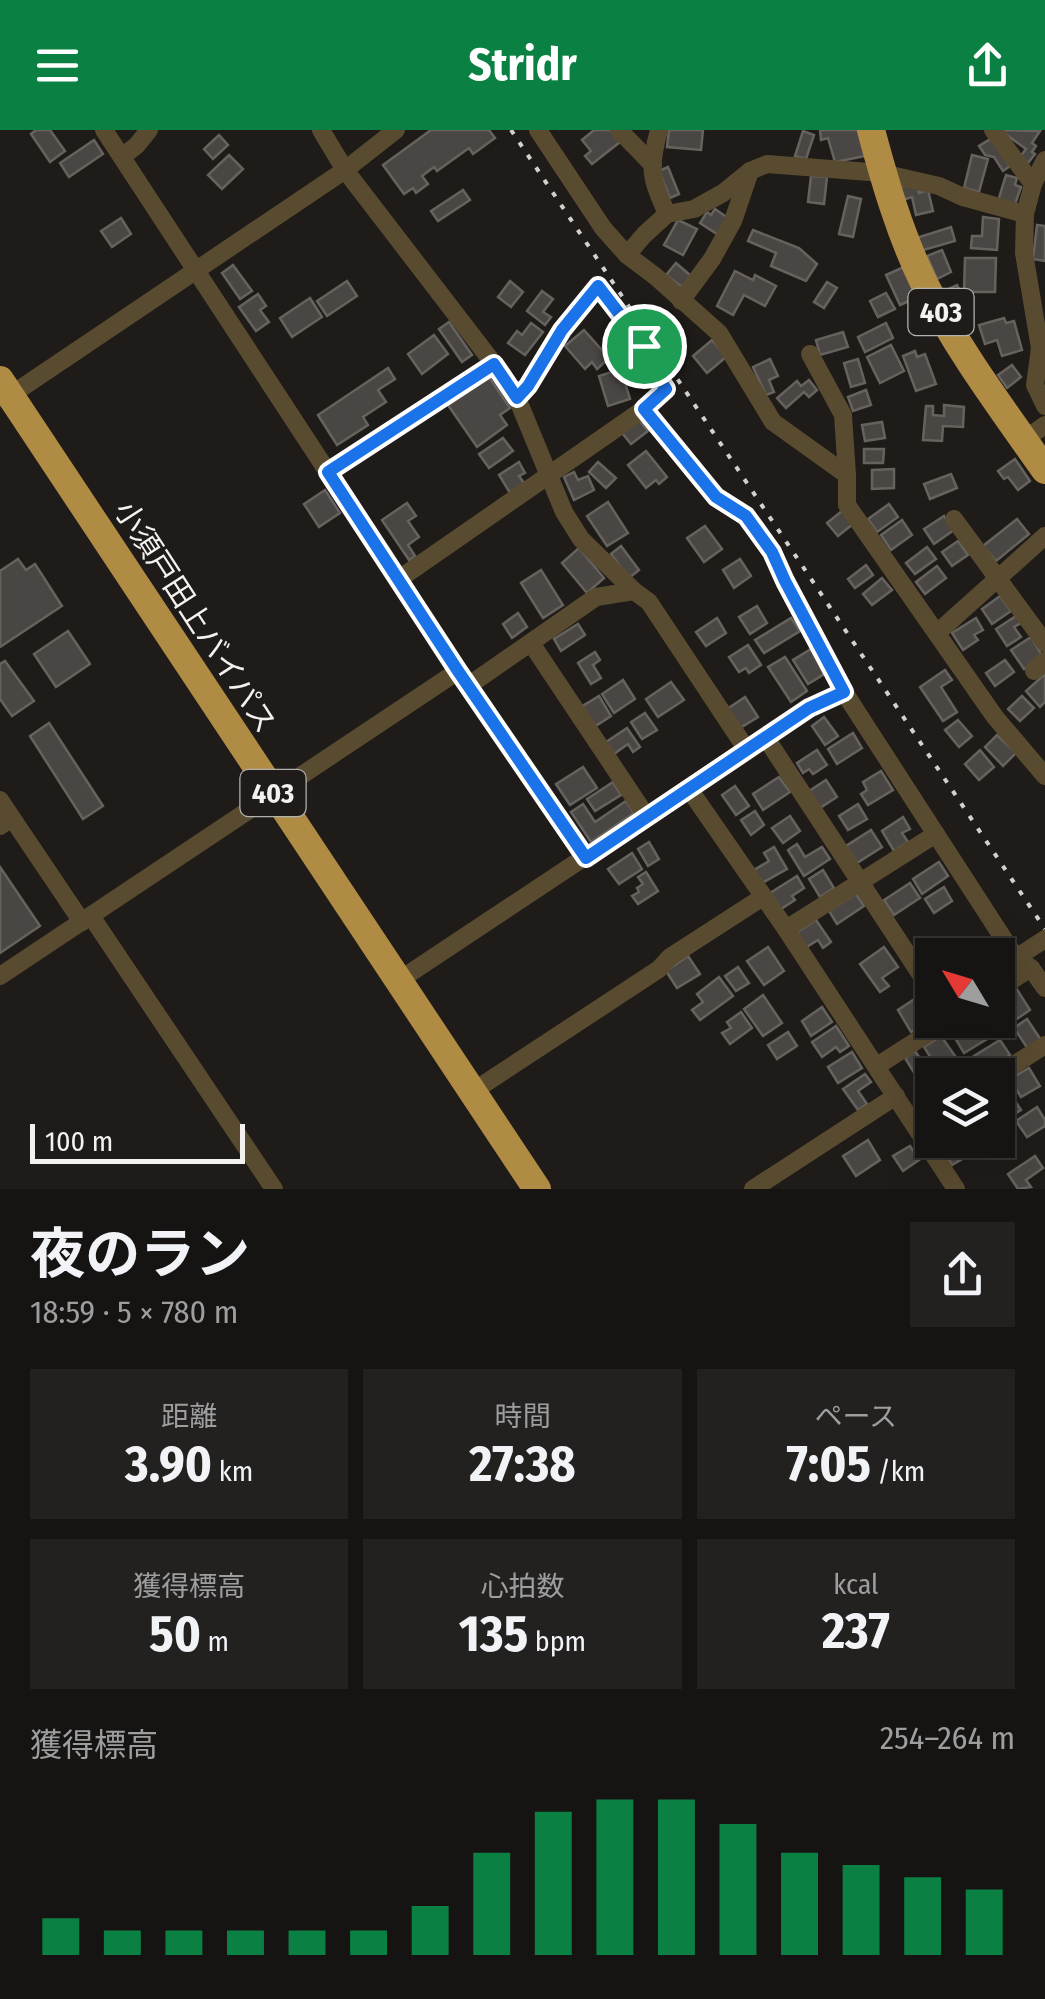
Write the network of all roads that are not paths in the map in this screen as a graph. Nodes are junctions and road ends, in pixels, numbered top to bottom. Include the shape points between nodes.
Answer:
1 (104, 130) edge
2 (149, 130) edge
3 (320, 130) edge
4 (396, 130) edge
5 (538, 130) edge
6 (620, 130) edge
7 (659, 130) edge
8 (871, 130) edge
9 (994, 130) edge
10 (122, 157) junction
11 (1045, 160) edge
12 (652, 164) junction
13 (346, 170) junction
14 (750, 171) junction
15 (882, 173) junction
16 (1032, 184) junction
17 (667, 214) junction
18 (1025, 214) junction
19 (627, 255) junction
20 (196, 270) junction
21 (681, 302) junction
22 (1042, 346) edge
23 (810, 354) dead end
24 (494, 364) junction
25 (3, 393) edge
26 (517, 398) junction
27 (1045, 406) edge
28 (644, 409) junction
29 (1034, 432) edge
30 (1045, 470) edge
31 (328, 472) junction
32 (550, 475) junction
33 (847, 475) junction
34 (954, 519) dead end
35 (1045, 536) edge
36 (998, 578) junction
37 (399, 579) junction
38 (634, 591) junction
39 (937, 634) junction
40 (531, 643) junction
41 (1045, 644) edge
42 (463, 678) junction
43 (844, 692) junction
44 (766, 738) junction
45 (747, 750) junction
46 (1042, 773) edge
47 (302, 775) dead end
48 (689, 789) junction
49 (0, 800) edge
50 (255, 806) dead end
51 (646, 817) junction
52 (6, 822) edge
53 (936, 834) junction
54 (586, 858) junction
55 (860, 882) junction
56 (763, 897) junction
57 (86, 919) junction
58 (786, 929) junction
59 (1045, 940) edge
60 (1023, 963) junction
61 (915, 966) edge
62 (1015, 971) edge
63 (0, 976) edge
64 (398, 981) junction
65 (1045, 988) edge
66 (920, 1038) edge
67 (1045, 1044) edge
68 (1015, 1064) edge
69 (876, 1066) junction
70 (472, 1092) junction
71 (896, 1096) junction
72 (915, 1114) edge
73 (941, 1158) edge
74 (274, 1189) edge
75 (537, 1189) edge
76 (753, 1189) edge
77 (956, 1189) edge

1 - 10 street
2 - 10 street
3 - 13 street
4 - 13 street
5 - 19 street
6 - 12 street
7 - 12 street
8 - 15 highway, 403
9 - 16 street
10 - 20 street
11 - 16 street
12 - 17 street
13 - 20 street
13 - 24 street
14 - 15 street via 767,164
14 - 17 street via 694,209
14 - 21 street via 734,221
15 - 18 street
15 - 29 highway, 403 via 924,283 955,337
16 - 18 street
17 - 19 street
18 - 22 street via 1024,254
19 - 21 street
20 - 25 street
20 - 31 street
21 - 33 street via 719,334 773,422
22 - 27 street via 1035,386
23 - 33 street via 844,415
24 - 26 street
24 - 31 street
25 - 64 highway, 小須戸田上バイパス / 403
26 - 28 street via 598,286 644,346 666,389
26 - 32 street
28 - 32 street
28 - 43 street via 716,497 746,516 772,552
29 - 30 highway, 403
31 - 37 street
32 - 37 street
32 - 38 street via 581,539
33 - 39 street via 847,504
34 - 36 street
35 - 36 street
36 - 39 street
36 - 41 street
37 - 42 street
38 - 40 street via 596,598
38 - 45 street via 649,602
39 - 46 street
40 - 42 street
40 - 51 street
42 - 47 street
42 - 54 street
43 - 44 street
43 - 53 street
44 - 45 street
44 - 55 street
45 - 48 street
48 - 51 street
48 - 56 street
49 - 52 street
50 - 57 street
51 - 54 street
52 - 57 street
53 - 55 street
53 - 60 street
54 - 64 street
55 - 58 street
55 - 61 street
56 - 58 street
56 - 70 street
57 - 63 street
57 - 74 street
58 - 69 street
59 - 60 street
60 - 62 street
60 - 65 street
64 - 70 highway, 小須戸田上バイパス / 403
66 - 69 street
67 - 68 street
69 - 71 street
70 - 75 highway, 小須戸田上バイパス / 403
71 - 72 street
71 - 76 street
73 - 77 street

